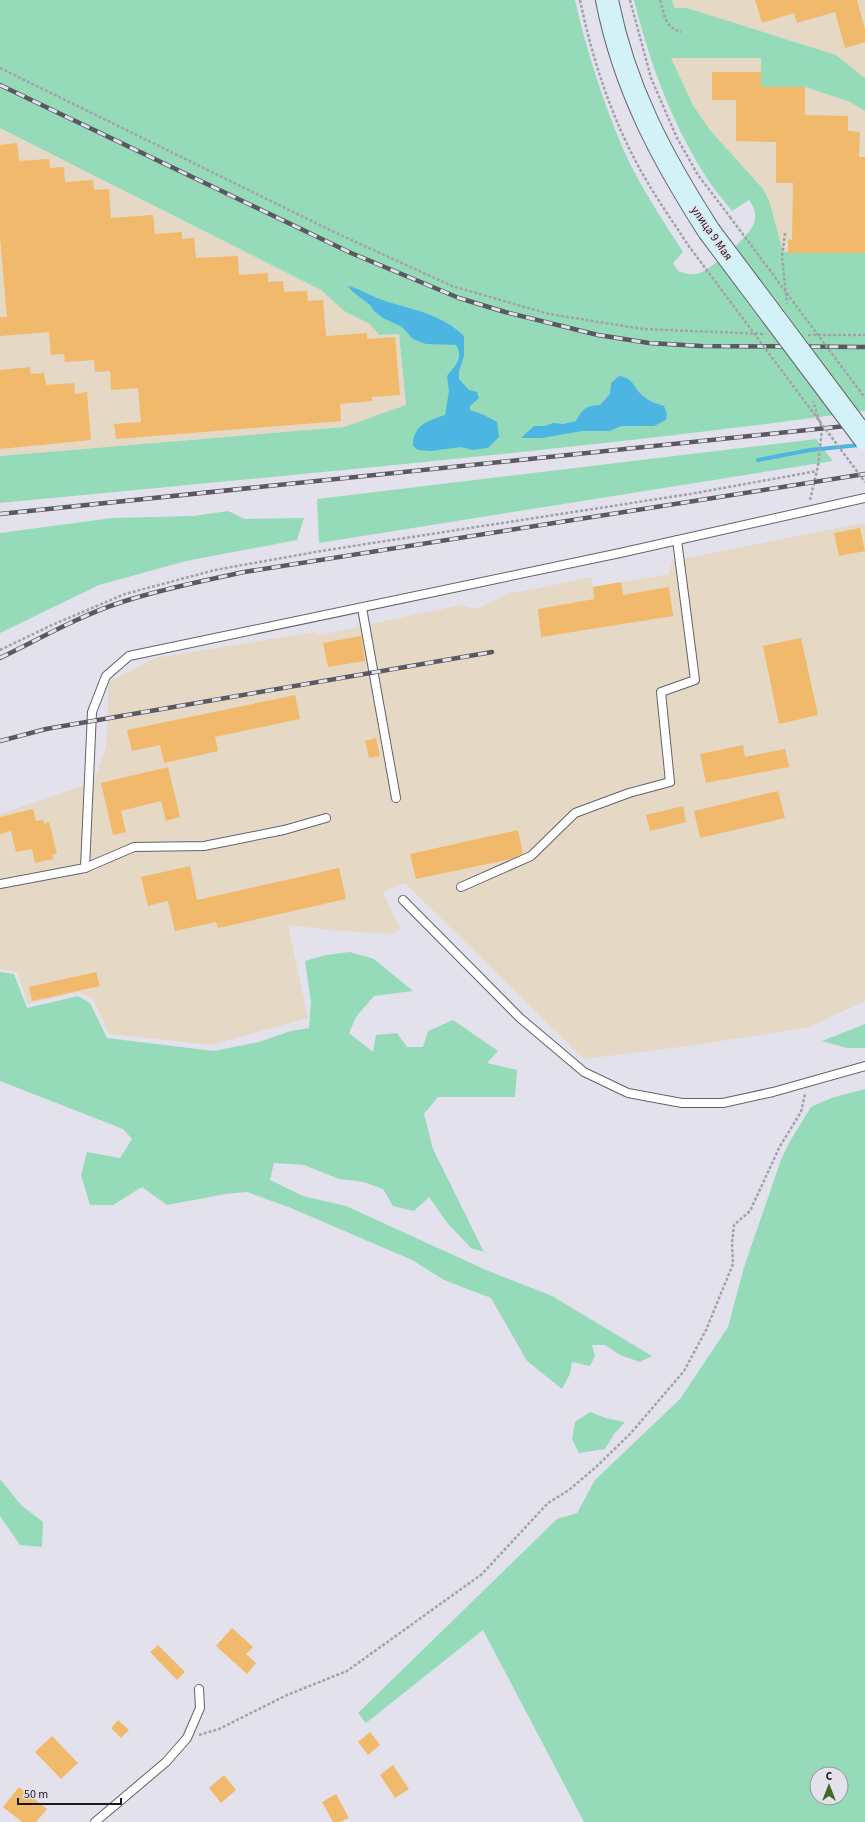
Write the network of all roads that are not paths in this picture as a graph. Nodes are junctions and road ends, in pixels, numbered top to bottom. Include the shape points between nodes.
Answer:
1 (607, 0) edge
2 (865, 439) edge
3 (865, 498) edge
4 (676, 540) junction
5 (362, 608) junction
6 (396, 798) dead end
7 (326, 818) dead end
8 (85, 868) junction
9 (0, 884) edge
10 (461, 887) dead end
11 (403, 900) dead end
12 (865, 1066) edge
13 (199, 1689) dead end
14 (95, 1822) edge

1 - 2 main road, улица 9 Мая, bridge via 630,83 665,160 709,230
3 - 4 lane
4 - 5 lane
4 - 10 lane via 696,680 661,692 670,782 575,813 531,856
5 - 6 lane
5 - 8 lane via 129,656 106,676 92,712
7 - 8 lane via 284,830 204,846 134,847
8 - 9 lane
11 - 12 lane via 520,1018 584,1072 628,1093 682,1103 723,1103 804,1084
13 - 14 lane via 200,1708 187,1738 166,1762

